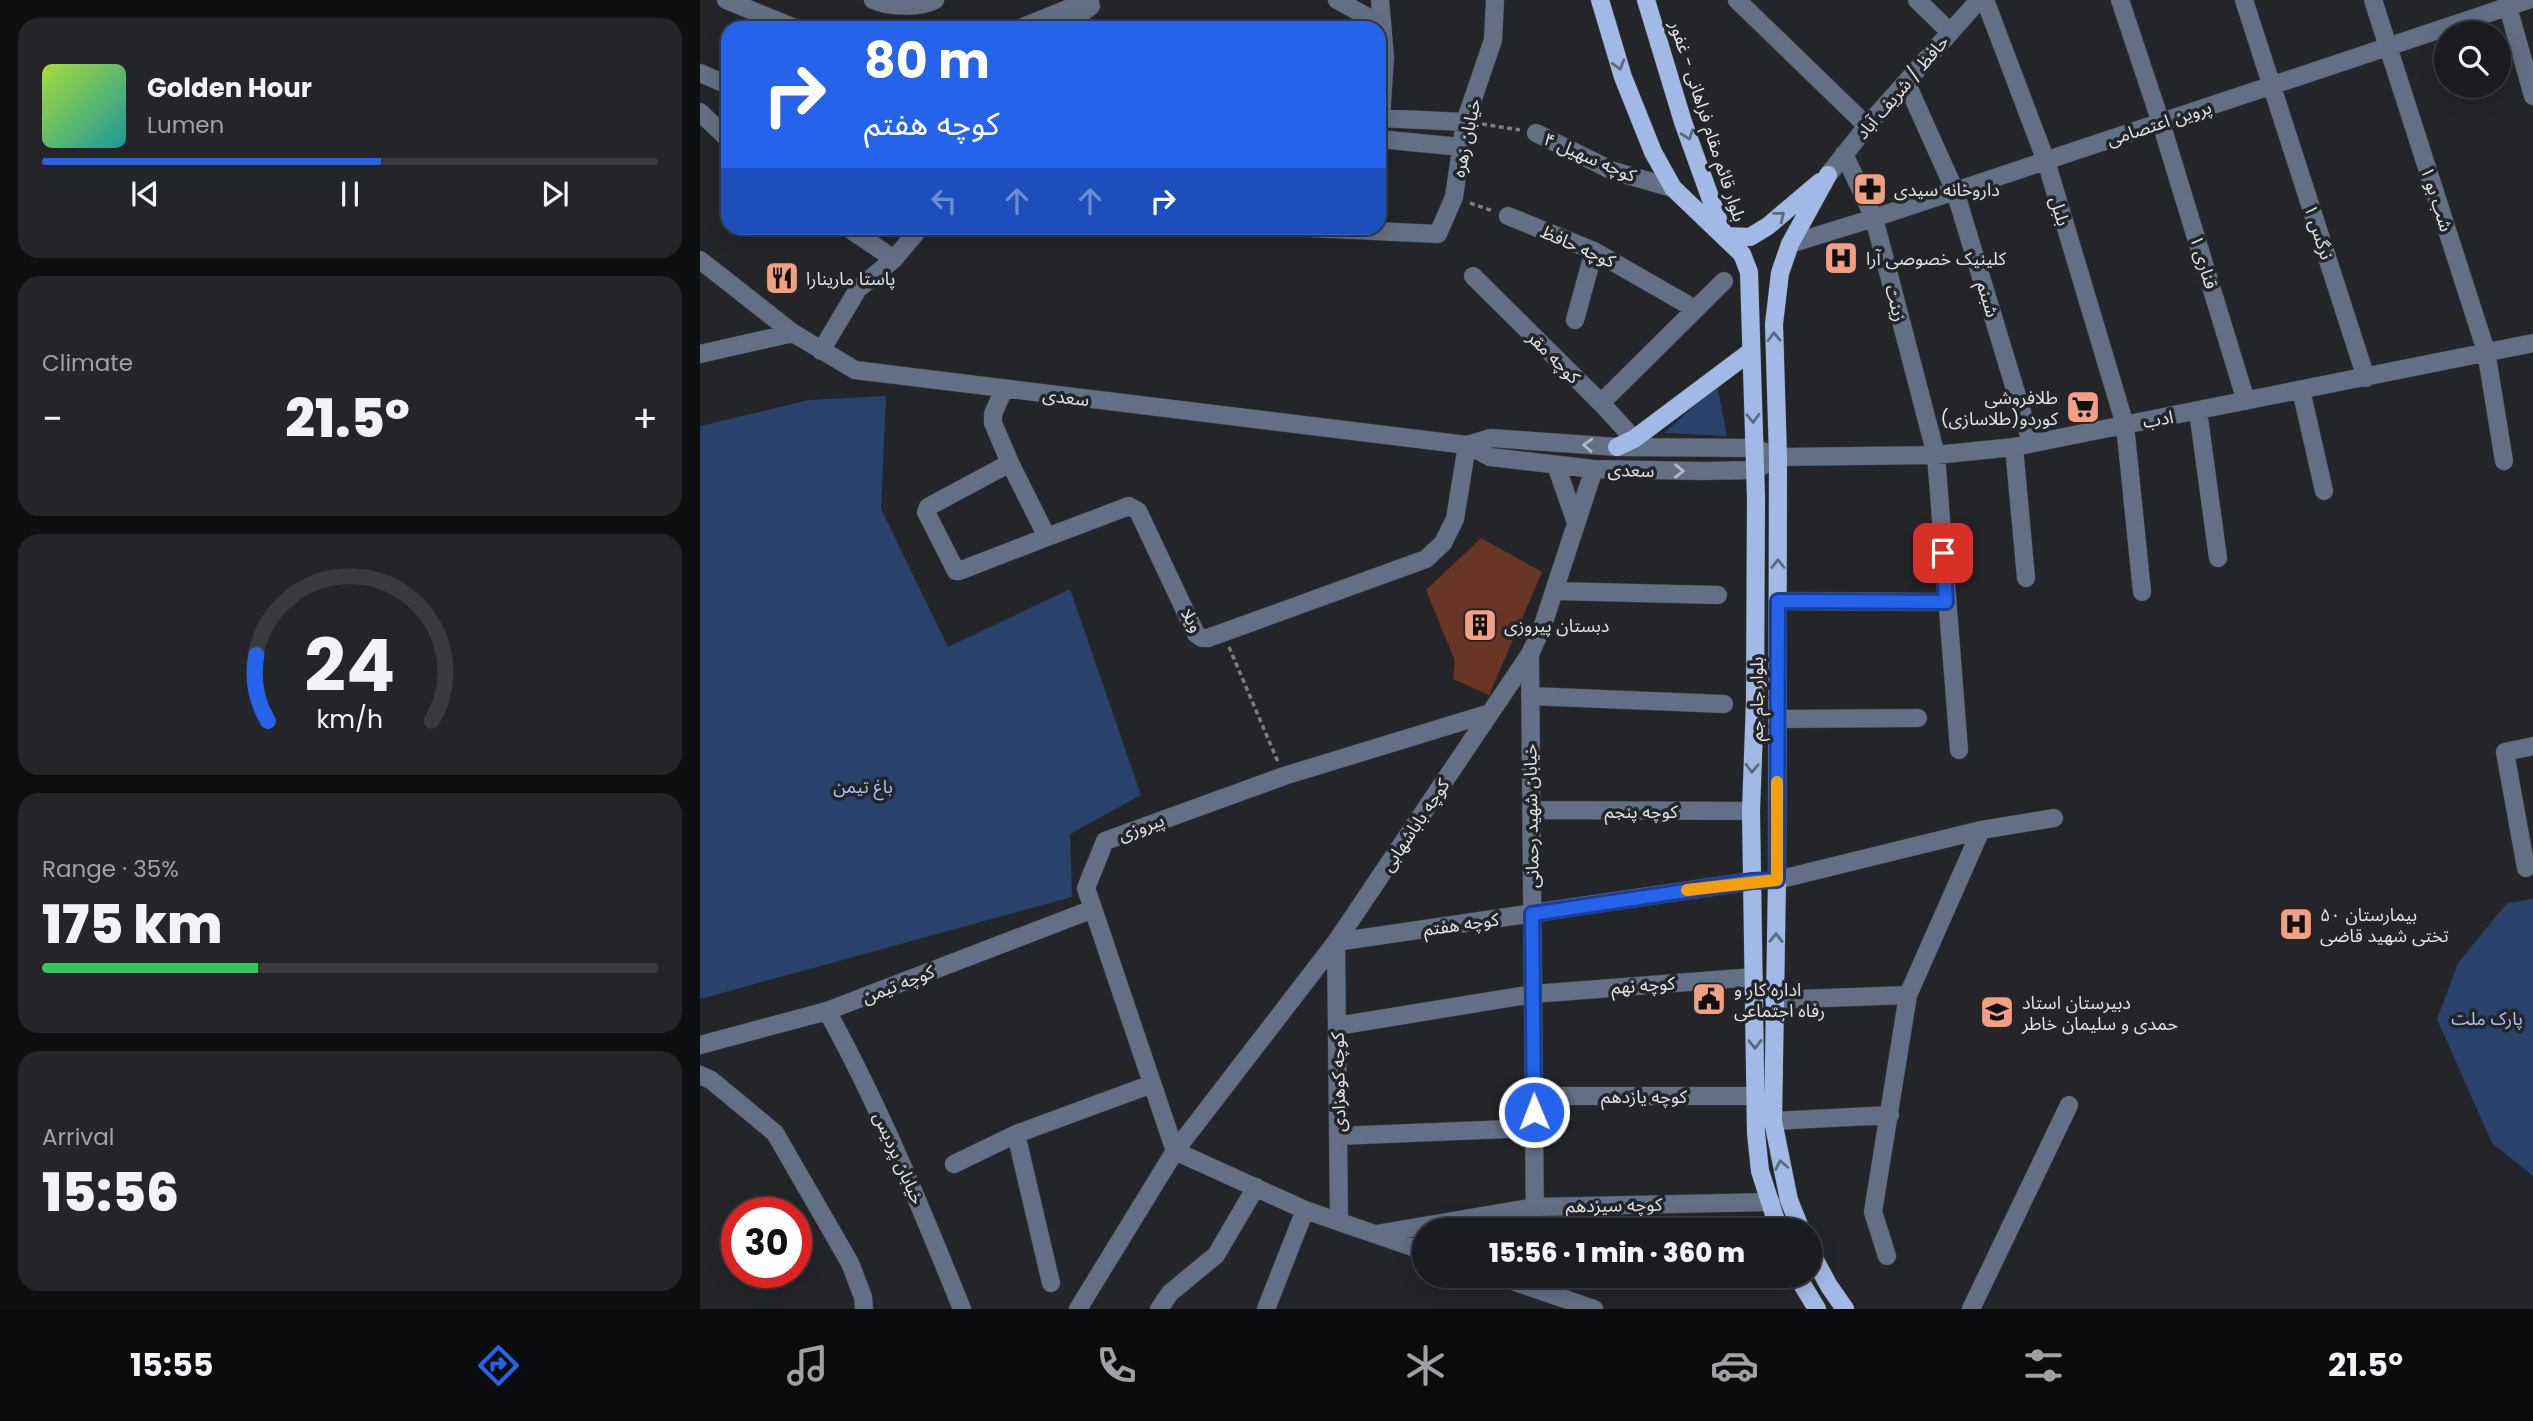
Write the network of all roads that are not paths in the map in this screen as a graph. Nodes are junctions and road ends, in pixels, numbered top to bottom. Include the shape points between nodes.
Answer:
1 (726, 0) edge
2 (873, 0) edge
3 (935, 0) edge
4 (1090, 0) edge
5 (1100, 0) edge
6 (1337, 0) edge
7 (1380, 0) edge
8 (1495, 0) edge
9 (1600, 0) edge
10 (1646, 0) edge
11 (1737, 0) edge
12 (1917, 0) edge
13 (1979, 0) edge
14 (1985, 0) edge
15 (2120, 0) edge
16 (2244, 0) edge
17 (2373, 0) edge
18 (2528, 0) edge
19 (2507, 3) edge
20 (778, 21) edge
21 (1038, 21) edge
22 (1072, 21) edge
23 (1375, 21) edge
24 (1382, 21) edge
25 (1950, 32) junction
26 (2388, 47) junction
27 (700, 73) edge
28 (721, 82) edge
29 (1906, 82) junction
30 (2271, 86) junction
31 (2533, 95) edge
32 (700, 112) edge
33 (1386, 118) edge
34 (1465, 122) junction
35 (2161, 122) junction
36 (1867, 126) junction
37 (721, 132) edge
38 (1536, 133) road end
39 (1386, 140) edge
40 (1461, 147) junction
41 (1844, 155) junction
42 (2046, 161) junction
43 (1828, 176) junction
44 (1673, 188) junction
45 (1955, 191) junction
46 (1508, 216) road end
47 (1874, 218) junction
48 (1386, 232) edge
49 (858, 235) edge
50 (914, 235) edge
51 (1724, 236) junction
52 (1790, 244) junction
53 (1594, 251) junction
54 (894, 259) junction
55 (700, 260) edge
56 (1473, 276) dead end
57 (1724, 281) dead end
58 (1695, 309) junction
59 (1575, 320) dead end
60 (793, 333) junction
61 (2533, 343) edge
62 (821, 351) junction
63 (2486, 351) junction
64 (1750, 352) junction
65 (700, 354) edge
66 (2366, 377) junction
67 (1004, 389) junction
68 (2301, 390) junction
69 (2246, 401) junction
70 (1601, 403) junction
71 (2198, 411) junction
72 (2124, 425) junction
73 (1634, 439) junction
74 (2022, 444) junction
75 (1468, 446) junction
76 (1617, 447) junction
77 (1754, 448) junction
78 (1936, 455) junction
79 (1779, 457) junction
80 (2504, 461) dead end
81 (1010, 463) junction
82 (1556, 465) junction
83 (1594, 469) junction
84 (1755, 470) junction
85 (2324, 491) dead end
86 (1575, 520) junction
87 (1047, 537) junction
88 (2218, 558) dead end
89 (2026, 578) dead end
90 (1554, 591) junction
91 (2142, 592) dead end
92 (1718, 596) dead end
93 (1778, 601) junction
94 (1946, 602) junction
95 (1530, 654) junction
96 (1530, 696) junction
97 (1724, 704) dead end
98 (1490, 713) junction
99 (1918, 718) dead end
100 (1777, 719) junction
101 (2533, 746) edge
102 (1959, 750) dead end
103 (1531, 810) junction
104 (1751, 811) junction
105 (2054, 818) dead end
106 (1981, 830) junction
107 (2526, 868) dead end
108 (1777, 880) junction
109 (1752, 881) junction
110 (1093, 909) junction
111 (1532, 914) junction
112 (1336, 942) junction
113 (1754, 977) junction
114 (1533, 994) junction
115 (1908, 995) junction
116 (1774, 1000) junction
117 (827, 1011) junction
118 (1337, 1026) junction
119 (700, 1045) edge
120 (700, 1075) edge
121 (1152, 1084) junction
122 (1534, 1096) junction
123 (1755, 1096) junction
124 (2069, 1105) dead end
125 (1890, 1115) junction
126 (1773, 1121) junction
127 (1534, 1128) junction
128 (1016, 1134) junction
129 (1338, 1136) junction
130 (1175, 1151) junction
131 (954, 1164) dead end
132 (1256, 1187) junction
133 (1771, 1202) junction
134 (1535, 1207) junction
135 (1305, 1210) junction
136 (1535, 1218) edge
137 (1776, 1218) edge
138 (1796, 1218) edge
139 (1339, 1222) junction
140 (1376, 1234) junction
141 (1412, 1247) edge
142 (1887, 1256) dead end
143 (1822, 1273) edge
144 (1051, 1283) dead end
145 (1548, 1288) edge
146 (1804, 1288) edge
147 (864, 1309) edge
148 (962, 1309) edge
149 (1078, 1309) edge
150 (1159, 1309) edge
151 (1266, 1309) edge
152 (1594, 1309) edge
153 (1817, 1309) edge
154 (1845, 1309) edge
155 (1971, 1309) edge

1 - 20 street
2 - 3 street via 883,4
4 - 21 street
5 - 22 street
6 - 23 street
7 - 24 street
8 - 34 street, خیابان زهره via 1493,40
9 -> 44 main road, بلوار قائم مقام فراهانی - غفور via 1623,77
10 -> 51 main road, بلوار قائم مقام فراهانی - غفور
11 - 36 street
12 - 25 street
13 - 25 street, حافظ / شریف آباد
14 - 42 street, بلبل
15 - 35 street, قناری ۱
16 - 30 street, نرگس ۱
17 - 26 street, شب بو ۱
18 - 19 street, پروین اعتصامی
19 - 26 street, پروین اعتصامی
19 - 31 street
25 - 29 street, حافظ / شریف آباد
26 - 30 street, پروین اعتصامی
26 - 63 street, شب بو ۱
27 - 28 street
29 - 36 street, حافظ / شریف آباد
29 - 45 street, شبنم
30 - 35 street, پروین اعتصامی
30 - 66 street, نرگس ۱
32 - 37 street
33 - 34 street
34 - 40 street, خیابان زهره
35 - 42 street, پروین اعتصامی
35 - 69 street, قناری ۱
36 - 41 street, حافظ / شریف آباد
38 - 44 street, کوچه سهیل ۴ via 1613,171
39 - 40 street
40 - 48 street, خیابان زهره via 1454,197 1438,234
41 - 43 street, حافظ / شریف آباد
41 - 47 street, زینت
42 - 45 street, پروین اعتصامی
42 - 72 street, بلبل
51 -> 43 main road via 1750,237
43 - 52 main road, بلوار جام جم
44 - 51 main road, بلوار قائم مقام فراهانی - غفور
45 - 47 street, پروین اعتصامی
45 - 74 street, شبنم
46 - 53 street, کوچه حافظ
47 - 52 street, پروین اعتصامی
47 - 78 street, زینت
49 - 54 street
50 - 54 street
51 - 64 main road, بلوار جام جم via 1742,254 1749,272
79 -> 52 main road, بلوار جام جم via 1774,324 1780,272
53 - 58 street, کوچه حافظ
53 - 59 street
54 - 62 street via 858,289
55 - 60 street, سعدی
56 - 70 street, کوچه مقر
57 - 58 street
58 - 70 street
60 - 62 street, سعدی
60 - 65 street
61 - 63 street, ادب
62 - 67 street, سعدی via 855,370
63 - 66 street, ادب
63 - 80 street, شب بو ۱
64 - 73 main road
64 -> 77 main road, بلوار جام جم
66 - 68 street, ادب
67 - 75 street, سعدی
67 - 81 street via 992,418
68 - 69 street, ادب
68 - 85 street
69 - 71 street, ادب
70 - 73 street, کوچه مقر
71 - 72 street, ادب
71 - 88 street
72 - 74 street, ادب
72 - 91 street, بلبل
73 - 76 main road
74 - 78 street, ادب
74 - 89 street, شبنم
76 -> 75 street, سعدی via 1491,438
75 - 82 street, سعدی via 1490,457
75 - 87 street, ویلا via 1455,519 1443,543 1426,559 1208,638 1196,634 1134,508
76 - 77 street, سعدی
77 - 79 street, سعدی
77 - 84 main road, بلوار جام جم
78 - 79 street, ادب
78 - 94 street, زینت
79 - 84 street
93 -> 79 main road, بلوار جام جم
81 - 87 street
81 - 87 street via 926,512 959,572
82 - 83 street, سعدی
82 - 86 street
83 -> 84 street, سعدی
83 - 86 street, کوچه باباشهابی
84 -> 104 main road, بلوار جام جم
86 - 90 street, کوچه باباشهابی
90 - 92 street
90 - 95 street, کوچه باباشهابی
93 - 94 street
93 - 100 main road, بلوار جام جم
94 - 102 street, زینت
95 - 96 street, خیابان شهید رحمانی
95 - 98 street, کوچه باباشهابی
96 - 97 street
96 - 103 street, خیابان شهید رحمانی
98 - 110 street, پیروزی via 1283,776 1105,841 1086,888
98 - 112 street, کوچه باباشهابی
99 - 100 street
100 - 108 main road, بلوار جام جم
101 - 107 street via 2505,752
103 - 104 street, کوچه پنجم
103 - 111 street, خیابان شهید رحمانی
104 - 109 main road, بلوار جام جم
105 - 106 street
106 - 108 street
106 - 115 street
108 - 109 main road
116 -> 108 main road, بلوار جام جم
109 - 111 street, کوچه هفتم
109 - 113 main road, بلوار جام جم
110 - 117 street, کوچه تیمن
110 - 121 street, پیروزی
111 - 112 street, کوچه هفتم
111 - 114 street, خیابان شهید رحمانی
112 - 118 street, کوچه کوهزادی
112 - 130 street, کوچه باباشهابی
113 - 114 street, کوچه نهم
113 -> 123 main road, بلوار جام جم
114 - 118 street, کوچه نهم
114 - 122 street, خیابان شهید رحمانی
115 - 116 street
115 - 125 street
116 - 126 main road, بلوار جام جم
117 - 119 street, کوچه تیمن
117 - 148 street, خیابان پردیس via 860,1069
118 - 129 street, کوچه کوهزادی
120 - 147 street via 775,1133 850,1263
121 - 128 street
121 - 130 street, پیروزی
122 - 123 street, کوچه یازدهم
122 - 127 street, خیابان شهید رحمانی
123 - 133 main road, بلوار جام جم via 1760,1171
124 - 155 street
125 - 126 street
125 - 142 street via 1873,1212
138 -> 126 main road, بلوار جام جم
127 - 129 street
127 - 134 street, خیابان شهید رحمانی
128 - 131 street
128 - 144 street
129 - 139 street, کوچه کوهزادی
130 - 132 street
130 - 149 street, کوچه باباشهابی
132 - 135 street
132 - 150 street via 1216,1255 1170,1293
133 - 134 street, کوچه سیزدهم
133 - 137 main road, بلوار جام جم
134 - 136 street, خیابان شهید رحمانی
134 - 140 street, کوچه سیزدهم
135 - 139 street
135 - 151 street
139 - 140 street
140 - 141 street
143 - 154 main road
145 - 152 street
146 - 153 main road

